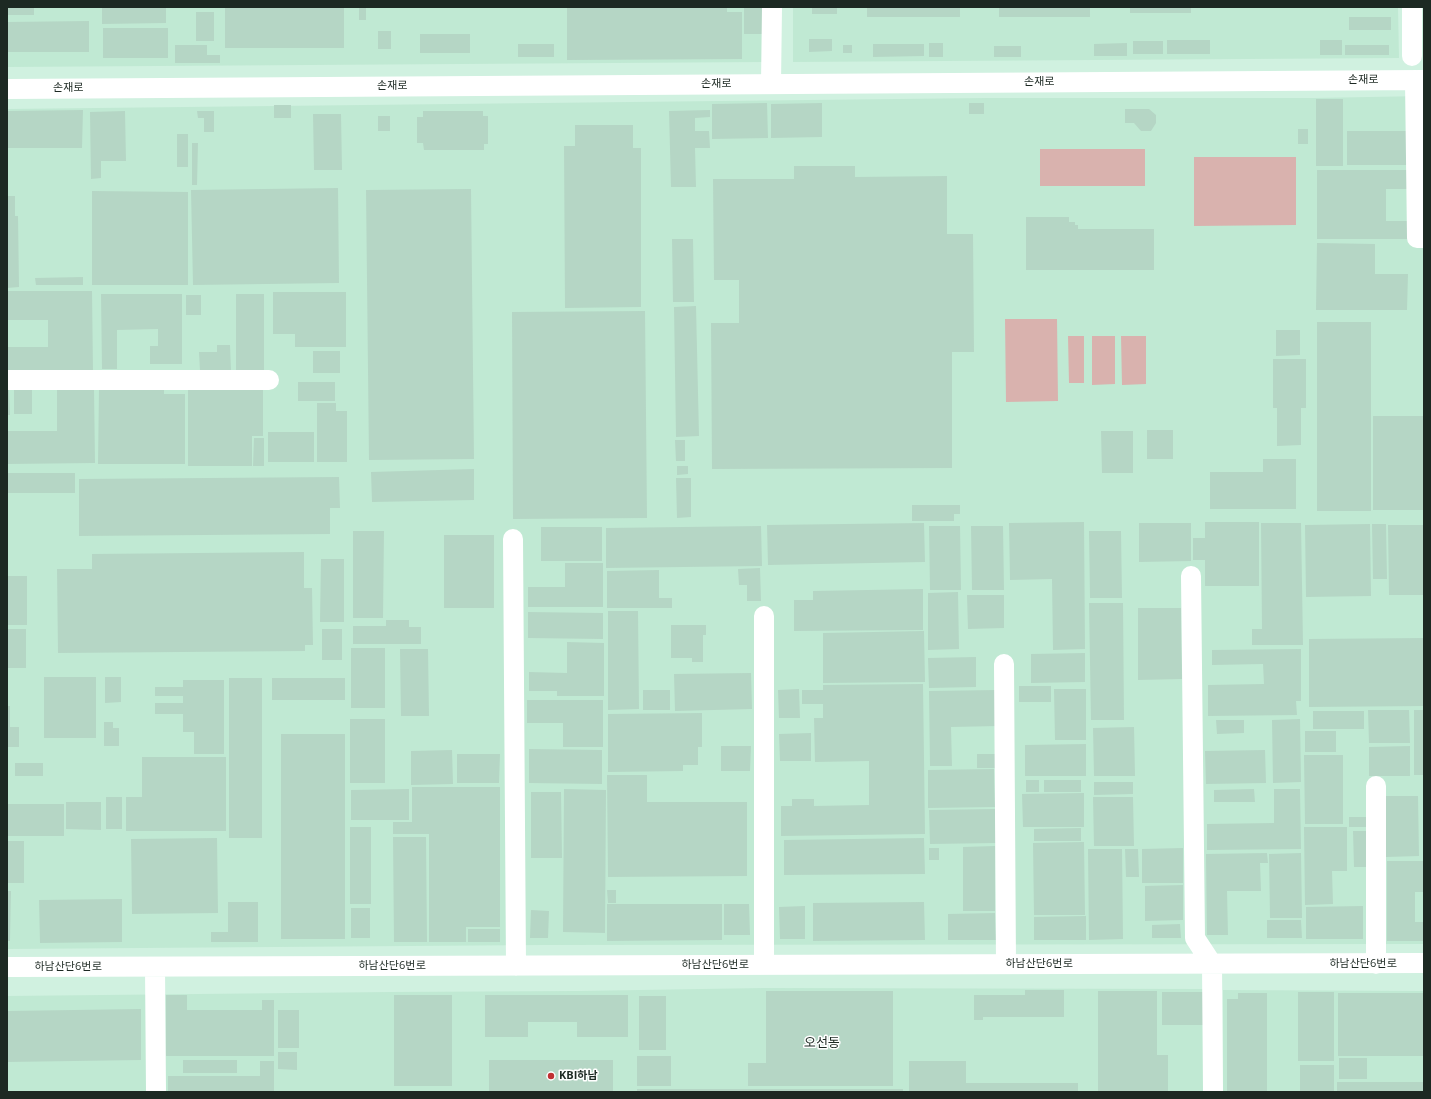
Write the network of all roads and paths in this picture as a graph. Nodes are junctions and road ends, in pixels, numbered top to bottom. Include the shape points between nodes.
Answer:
1 (772, 7) edge
2 (1412, 7) edge
3 (1412, 56) dead end
4 (1419, 80) edge
5 (771, 84) junction
6 (7, 89) edge
7 (1424, 238) edge
8 (7, 380) edge
9 (269, 380) dead end
10 (513, 539) dead end
11 (1191, 576) dead end
12 (764, 616) dead end
13 (1004, 664) dead end
14 (1376, 786) dead end
15 (1424, 963) edge
16 (1006, 964) junction
17 (1212, 964) junction
18 (1376, 964) junction
19 (764, 965) junction
20 (516, 966) junction
21 (7, 967) edge
22 (155, 967) junction
23 (156, 1092) edge
24 (1213, 1092) edge

1 - 5 street
2 - 3 street
4 - 5 street, 손재로
4 - 7 street via 1417,238
5 - 6 street, 손재로
8 - 9 street
10 - 20 street
11 - 17 street via 1195,938
12 - 19 street
13 - 16 street
14 - 18 street
15 - 18 street, 하남산단6번로
16 - 17 street, 하남산단6번로
16 - 19 street, 하남산단6번로
17 - 18 street, 하남산단6번로
17 - 24 street
19 - 20 street, 하남산단6번로
20 - 22 street, 하남산단6번로
21 - 22 street, 하남산단6번로
22 - 23 street

